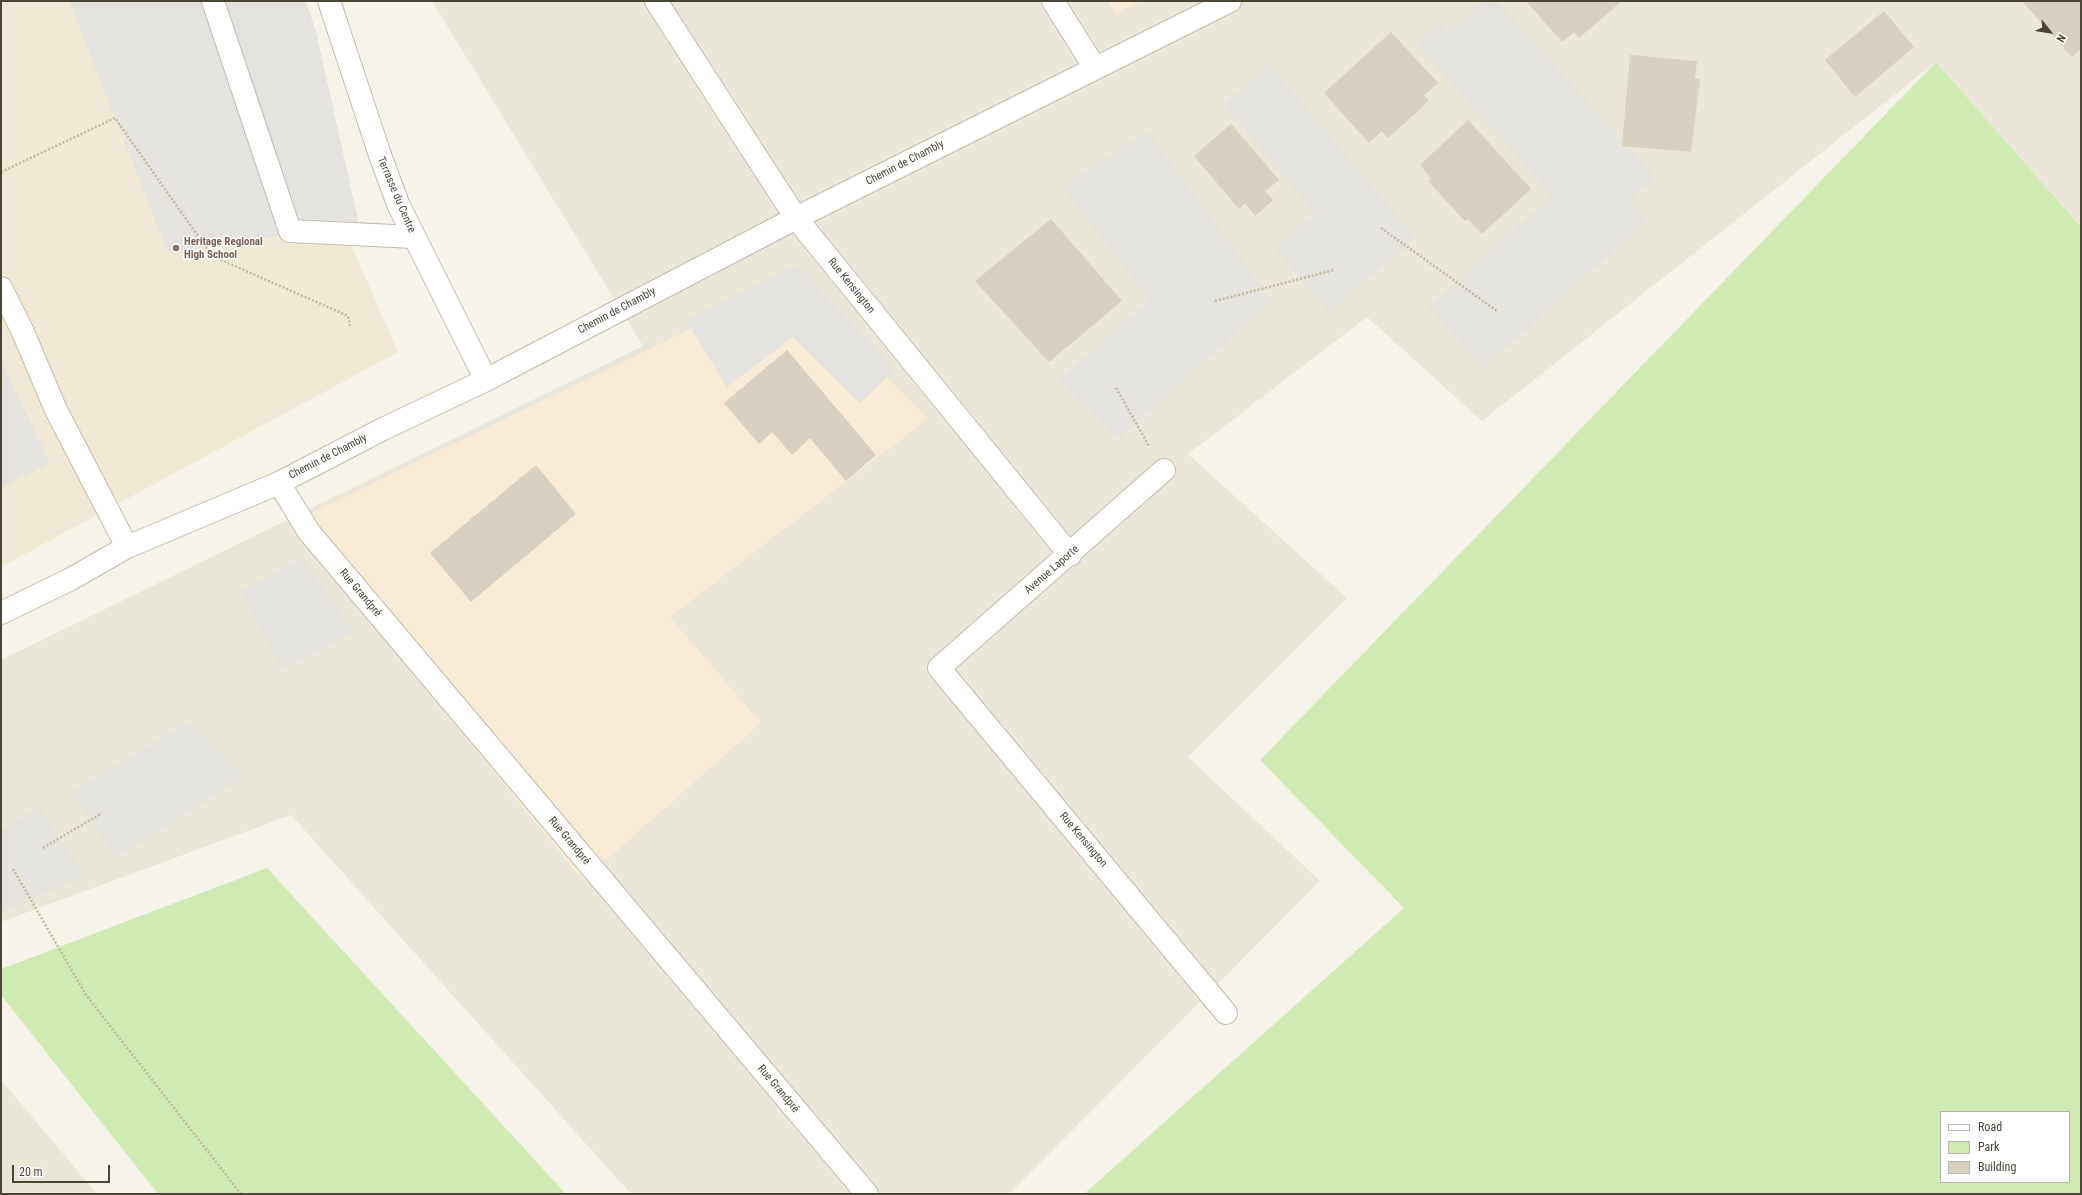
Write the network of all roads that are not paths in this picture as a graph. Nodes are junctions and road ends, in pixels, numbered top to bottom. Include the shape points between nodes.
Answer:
1 (213, 1) edge
2 (329, 1) edge
3 (656, 1) edge
4 (1053, 1) edge
5 (1230, 1) edge
6 (1096, 68) junction
7 (796, 218) junction
8 (414, 237) junction
9 (1, 288) edge
10 (486, 380) junction
11 (1164, 470) road end
12 (279, 483) junction
13 (127, 547) junction
14 (1070, 555) junction
15 (1, 614) edge
16 (939, 668) joint
17 (1226, 1013) dead end
18 (867, 1194) edge

1 - 8 street via 290,231
2 - 8 street, Terrasse du Centre via 384,167
3 - 7 street, Rue Kensington
4 - 6 street
5 - 6 street, Chemin de Chambly
6 - 7 street, Chemin de Chambly
7 - 10 street, Chemin de Chambly
7 - 14 street, Rue Kensington
8 - 10 street, Terrasse du Centre
9 - 13 street via 56,410
10 - 12 street, Chemin de Chambly via 383,429
11 - 14 street, Avenue Laporte
12 - 13 street, Chemin de Chambly
12 - 18 street, Rue Grandpré via 309,532
13 - 15 street, Chemin de Chambly
14 - 16 street, Avenue Laporte
16 - 17 street, Rue Kensington

